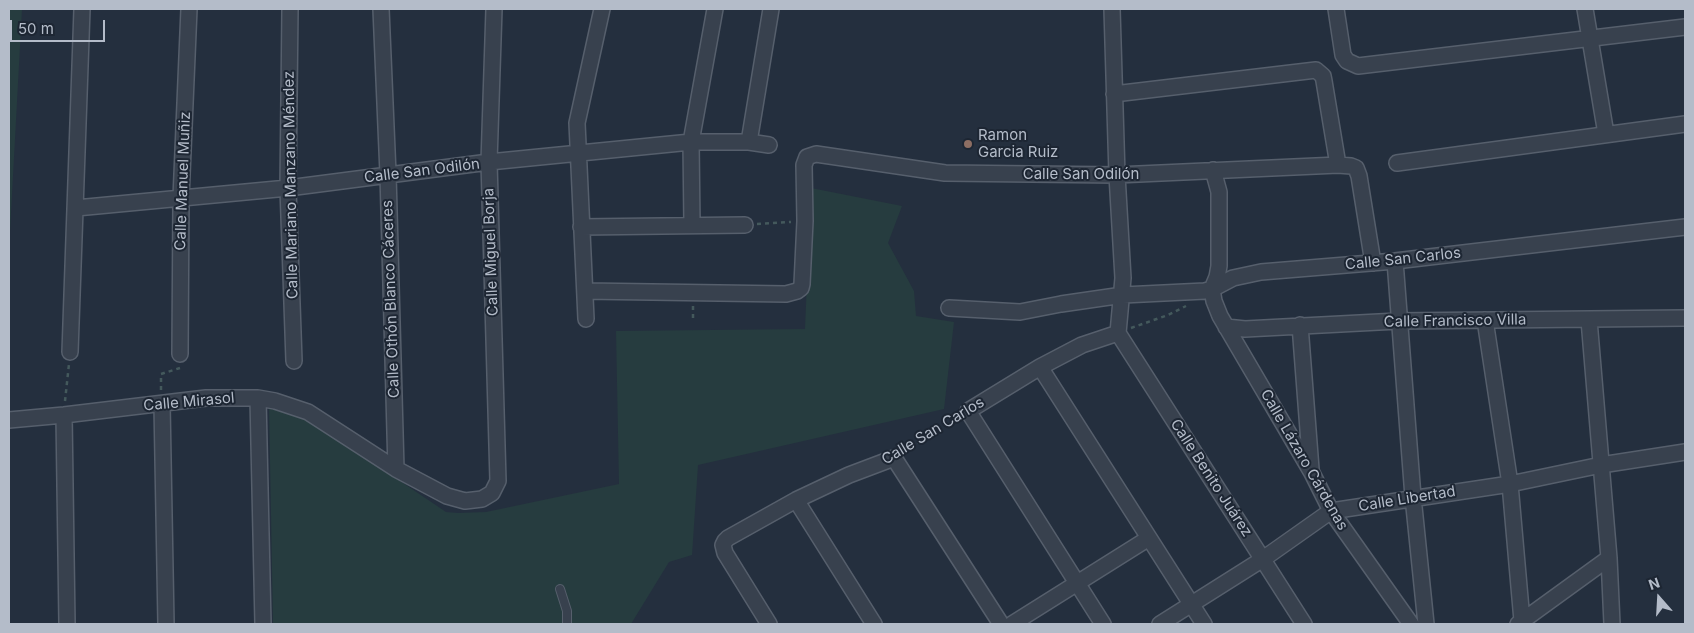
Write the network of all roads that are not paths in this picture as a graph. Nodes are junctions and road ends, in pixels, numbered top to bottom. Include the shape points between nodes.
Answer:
1 (82, 9) edge
2 (189, 9) edge
3 (290, 9) edge
4 (381, 9) edge
5 (494, 9) edge
6 (602, 9) edge
7 (715, 9) edge
8 (772, 9) edge
9 (1112, 9) edge
10 (1336, 9) edge
11 (1585, 9) edge
12 (1685, 27) edge
13 (1590, 38) junction
14 (1114, 94) junction
15 (1685, 124) edge
16 (1606, 134) junction
17 (691, 142) junction
18 (749, 142) junction
19 (769, 145) dead end
20 (578, 153) junction
21 (489, 162) junction
22 (1397, 163) dead end
23 (1338, 165) junction
24 (1212, 170) junction
25 (388, 174) junction
26 (1117, 175) junction
27 (288, 188) junction
28 (181, 198) junction
29 (76, 208) junction
30 (692, 225) junction
31 (745, 225) road end
32 (581, 227) junction
33 (1685, 227) edge
34 (1395, 261) junction
35 (1373, 263) junction
36 (1208, 290) junction
37 (584, 291) junction
38 (1123, 295) junction
39 (949, 308) dead end
40 (1685, 318) edge
41 (586, 319) dead end
42 (1485, 320) junction
43 (1589, 320) junction
44 (1398, 321) junction
45 (1685, 323) edge
46 (1119, 324) junction
47 (1300, 325) junction
48 (1226, 327) junction
49 (70, 352) dead end
50 (180, 361) road end
51 (294, 361) dead end
52 (1040, 367) junction
53 (258, 398) junction
54 (162, 404) junction
55 (64, 415) junction
56 (9, 420) edge
57 (1685, 452) edge
58 (1601, 465) junction
59 (396, 468) junction
60 (1312, 473) junction
61 (1510, 484) junction
62 (492, 493) joint
63 (1413, 497) junction
64 (796, 500) junction
65 (1331, 511) junction
66 (1149, 538) junction
67 (1609, 558) junction
68 (1263, 559) junction
69 (1077, 584) junction
70 (560, 589) dead end
71 (1190, 604) junction
72 (1520, 623) edge
73 (67, 624) edge
74 (166, 624) edge
75 (263, 624) edge
76 (567, 624) edge
77 (769, 624) edge
78 (874, 624) edge
79 (1002, 624) edge
80 (1012, 624) edge
81 (1103, 624) edge
82 (1160, 624) edge
83 (1204, 624) edge
84 (1304, 624) edge
85 (1411, 624) edge
86 (1426, 624) edge
87 (1612, 624) edge

1 - 29 street
2 - 28 street, Calle Manuel Muñiz
3 - 27 street, Calle Mariano Manzano Méndez
4 - 25 street, Calle Othón Blanco Cáceres
5 - 21 street, Calle Miguel Borja
6 - 20 street via 577,123
7 - 17 street
8 - 18 street
9 - 14 street
10 - 13 street via 1341,49 1347,61 1358,66
11 - 13 street
12 - 13 street
13 - 16 street
14 - 23 street via 1311,70 1319,72 1324,81
14 - 26 street
15 - 16 street
16 - 22 street
17 - 18 street, Calle San Odilón
17 - 20 street, Calle San Odilón
17 - 30 street
18 - 19 street, Calle San Odilón
20 - 21 street, Calle San Odilón
20 - 32 street
21 - 25 street, Calle San Odilón
21 - 62 street, Calle Miguel Borja via 498,481
23 - 24 street, Calle San Odilón
23 - 35 street, Calle San Odilón via 1356,168 1359,176
24 - 26 street, Calle San Odilón
24 - 36 street via 1219,192 1219,266 1217,277
25 - 27 street, Calle San Odilón
25 - 59 street, Calle Othón Blanco Cáceres
26 - 37 street, Calle San Odilón via 945,172 816,154 807,157 804,165 802,284 797,291 786,294
26 - 38 street
27 - 28 street, Calle San Odilón
27 - 51 street, Calle Mariano Manzano Méndez
28 - 29 street, Calle San Odilón
28 - 50 street, Calle Manuel Muñiz
29 - 49 street
30 - 31 street
30 - 32 street
32 - 37 street
33 - 34 street, Calle San Carlos
34 - 35 street, Calle San Carlos
34 - 44 street
35 - 36 street, Calle San Carlos via 1243,275
36 - 38 street, Calle San Carlos
36 - 48 street, Calle Lázaro Cárdenas
37 - 41 street
38 - 39 street, Calle San Carlos via 1020,312
38 - 46 street
40 - 43 street, Calle Francisco Villa
40 - 45 street
42 - 43 street, Calle Francisco Villa
42 - 44 street, Calle Francisco Villa
42 - 61 street
43 - 58 street
44 - 47 street, Calle Francisco Villa
44 - 63 street
46 - 52 street, Calle San Carlos
46 - 68 street, Calle Benito Juárez
47 - 48 street, Calle Francisco Villa via 1245,329
47 - 60 street
48 - 60 street, Calle Lázaro Cárdenas
52 - 66 street
52 - 69 street, Calle San Carlos via 968,411
53 - 54 street, Calle Mirasol via 206,398
53 - 59 street, Calle Mirasol via 308,412
53 - 75 street
54 - 55 street, Calle Mirasol
54 - 74 street
55 - 56 street, Calle Mirasol
55 - 73 street
57 - 58 street, Calle Libertad
58 - 61 street, Calle Libertad
58 - 67 street
59 - 62 street, Calle Mirasol via 456,499 482,499
60 - 65 street, Calle Lázaro Cárdenas
61 - 63 street, Calle Libertad
61 - 72 street
63 - 65 street, Calle Libertad
63 - 86 street
64 - 77 street, Calle San Carlos via 728,538 723,545
64 - 78 street
64 - 79 street, Calle San Carlos via 894,458
65 - 68 street, Calle Libertad
65 - 85 street, Calle Lázaro Cárdenas
66 - 69 street
66 - 71 street
67 - 72 street
67 - 87 street
68 - 71 street, Calle Libertad
68 - 84 street, Calle Benito Juárez
69 - 80 street
69 - 81 street
70 - 76 lane
71 - 82 street, Calle Libertad
71 - 83 street

